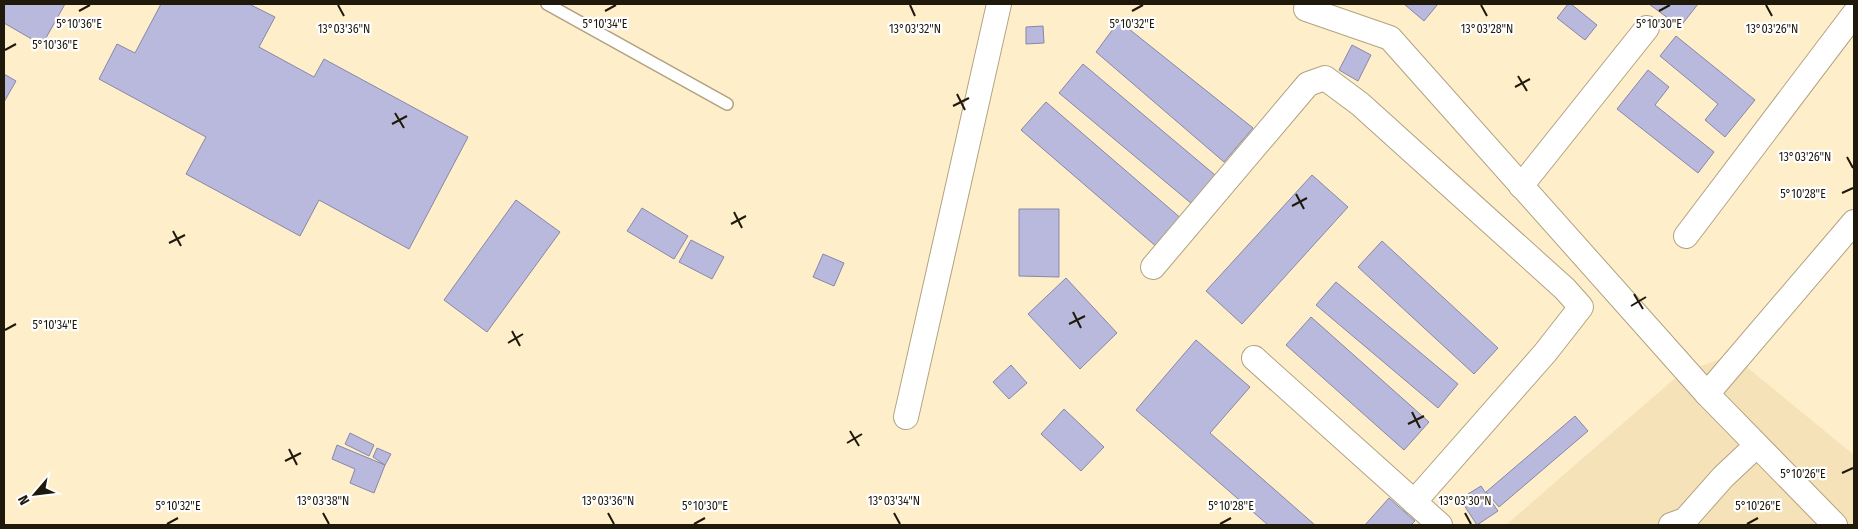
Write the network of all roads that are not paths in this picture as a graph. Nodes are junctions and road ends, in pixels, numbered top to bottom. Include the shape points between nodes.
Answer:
1 (546, 4) edge
2 (999, 4) edge
3 (1306, 9) dead end
4 (1854, 14) edge
5 (1647, 28) dead end
6 (727, 104) dead end
7 (1521, 186) junction
8 (1854, 222) edge
9 (1686, 236) dead end
10 (1153, 267) dead end
11 (1254, 358) dead end
12 (1707, 394) junction
13 (906, 417) dead end
14 (1756, 446) junction
15 (1414, 502) junction
16 (1440, 525) edge
17 (1671, 525) edge
18 (1835, 525) edge

1 - 6 lane
2 - 13 street
3 - 7 street via 1390,38
4 - 9 street
5 - 7 street
7 - 12 street
8 - 12 street
10 - 15 street via 1308,84 1325,78 1367,110 1581,307
11 - 15 street
12 - 14 street
14 - 17 street via 1723,476 1685,520
14 - 18 street
15 - 16 street

